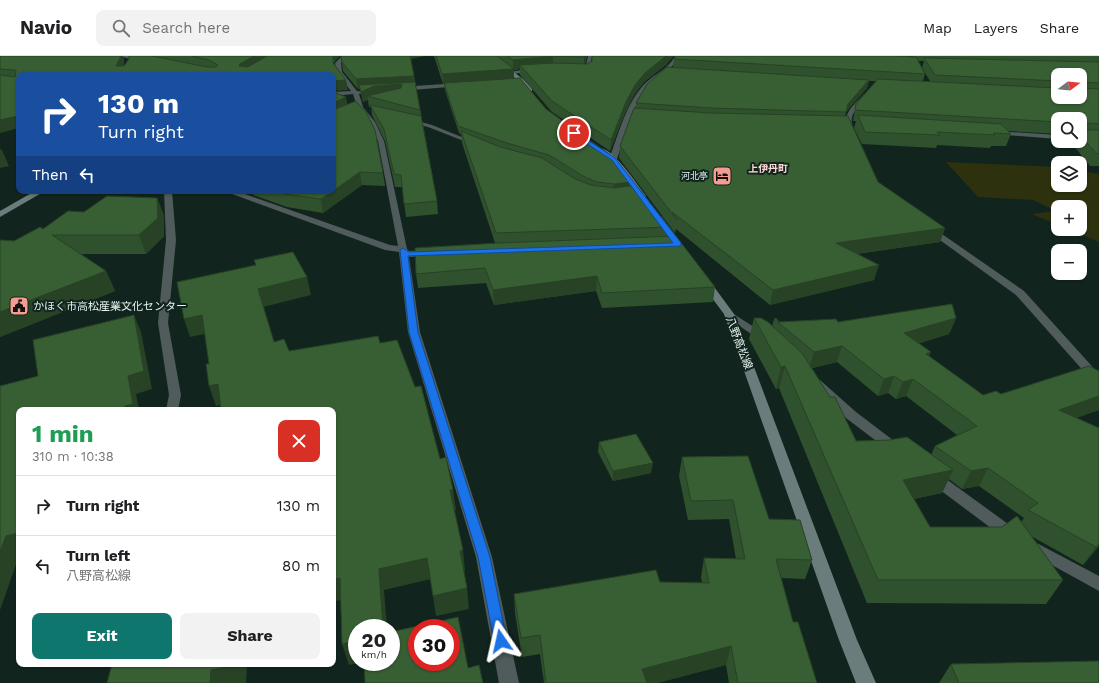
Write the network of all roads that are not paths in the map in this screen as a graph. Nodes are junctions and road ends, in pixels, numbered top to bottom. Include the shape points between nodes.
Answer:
1 (121, 56) edge
2 (345, 56) edge
3 (490, 56) edge
4 (590, 56) edge
5 (677, 56) edge
6 (152, 62) edge
7 (546, 70) edge
8 (570, 71) edge
9 (665, 71) junction
10 (673, 71) edge
11 (516, 78) junction
12 (467, 84) edge
13 (459, 85) junction
14 (874, 85) edge
15 (392, 90) edge
16 (370, 91) edge
17 (355, 92) junction
18 (336, 94) edge
19 (398, 96) edge
20 (536, 97) edge
21 (358, 106) junction
22 (378, 113) edge
23 (401, 119) edge
24 (988, 132) edge
25 (1051, 136) edge
26 (587, 141) edge
27 (857, 144) edge
28 (482, 146) edge
29 (614, 159) junction
30 (37, 194) edge
31 (168, 194) edge
32 (236, 194) edge
33 (0, 214) edge
34 (923, 224) edge
35 (662, 245) edge
36 (678, 245) junction
37 (403, 250) junction
38 (439, 253) edge
39 (688, 257) edge
40 (697, 270) edge
41 (729, 314) junction
42 (773, 345) edge
43 (805, 372) edge
44 (1099, 381) edge
45 (173, 407) edge
46 (908, 458) edge
47 (921, 468) edge
48 (1099, 584) edge
49 (509, 683) edge
50 (866, 683) edge

1 - 6 street via 129,61
2 - 17 street via 338,64 339,72
3 - 11 main road
4 - 8 street via 587,70
5 - 9 street
7 - 11 street
9 - 10 street
9 - 29 street via 643,89
11 - 20 main road
12 - 13 street
13 - 15 street
13 - 19 street
14 - 27 street via 849,114 848,124
16 - 17 street
17 - 18 street
17 - 21 street
21 - 22 street
21 - 37 street via 372,122 380,141
23 - 28 street via 430,126
24 - 25 street
26 - 29 main road
29 - 36 main road via 636,194 651,208
30 - 33 main road
31 - 45 street via 171,240 162,324 175,395
32 - 37 street via 388,248
34 - 44 street via 1020,293
35 - 36 street
36 - 39 main road
37 - 38 street via 407,254
37 - 49 street via 414,332 484,557
40 - 41 main road, 八野高松線
41 - 42 street
41 - 50 main road, 八野高松線
43 - 46 street via 851,415
47 - 48 street via 1004,530

